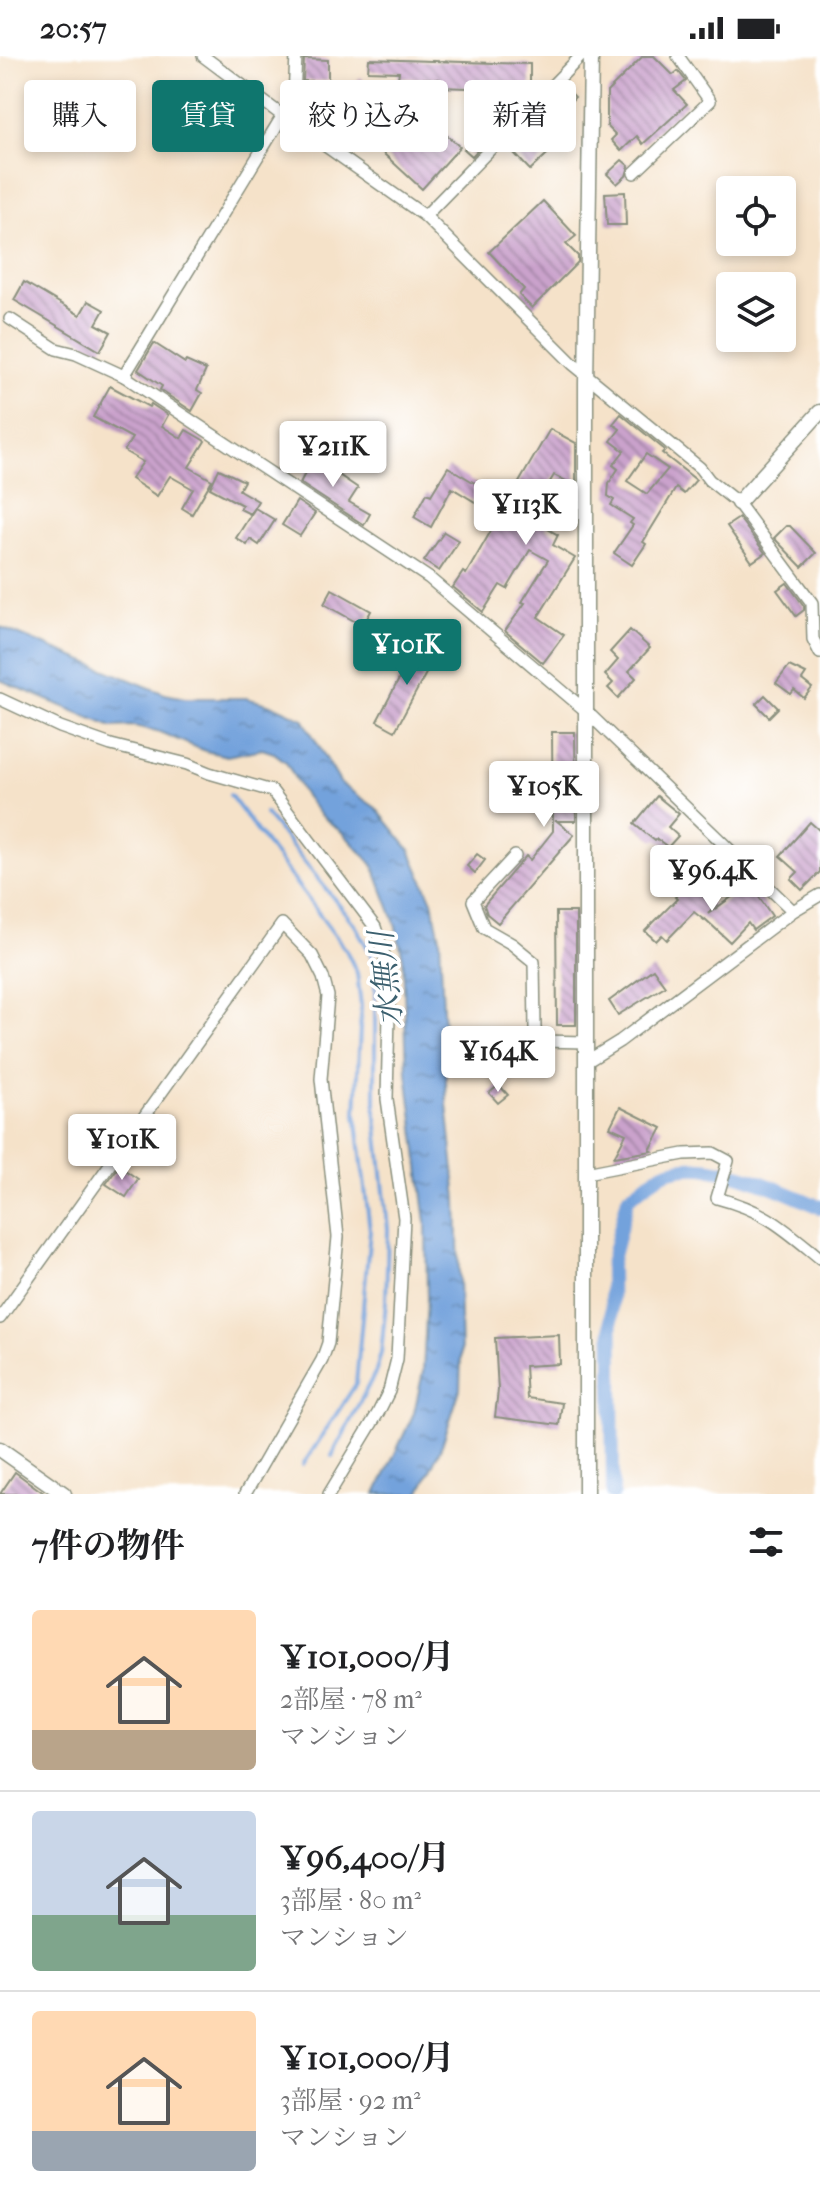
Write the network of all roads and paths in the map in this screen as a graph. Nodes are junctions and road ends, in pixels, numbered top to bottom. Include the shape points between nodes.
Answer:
1 (203, 56) edge
2 (296, 56) edge
3 (581, 56) edge
4 (591, 56) edge
5 (678, 56) edge
6 (295, 80) edge
7 (280, 114) edge
8 (280, 121) edge
9 (334, 152) edge
10 (634, 173) dead end
11 (425, 216) junction
12 (10, 319) dead end
13 (124, 376) junction
14 (587, 376) junction
15 (820, 412) edge
16 (738, 503) junction
17 (820, 653) edge
18 (0, 699) edge
19 (586, 711) junction
20 (515, 856) dead end
21 (820, 895) edge
22 (793, 911) junction
23 (586, 1042) junction
24 (586, 1062) junction
25 (586, 1173) junction
26 (820, 1258) edge
27 (0, 1318) edge
28 (0, 1449) edge
29 (64, 1494) edge
30 (245, 1494) edge
31 (329, 1494) edge
32 (586, 1494) edge

1 - 7 street
2 - 6 street
3 - 11 street
4 - 14 street
5 - 10 street via 710,101
8 - 13 street
9 - 11 street
11 - 14 street
12 - 13 street via 56,349
13 - 19 street via 429,578
14 - 16 street
14 - 19 street
15 - 16 street
16 - 17 street via 812,603 813,639
18 - 31 street via 111,745 272,791 375,927 390,973 387,1099 404,1218 397,1359 378,1413
19 - 22 street
19 - 23 street
20 - 23 street via 473,901 484,928 534,962 535,1029 541,1041
21 - 22 street
22 - 24 street
23 - 24 street
24 - 25 street
25 - 26 street via 713,1153 728,1161 717,1198 774,1220
25 - 32 street
27 - 30 street via 282,924 312,955 328,996 321,1079 338,1237 322,1360
28 - 29 street

